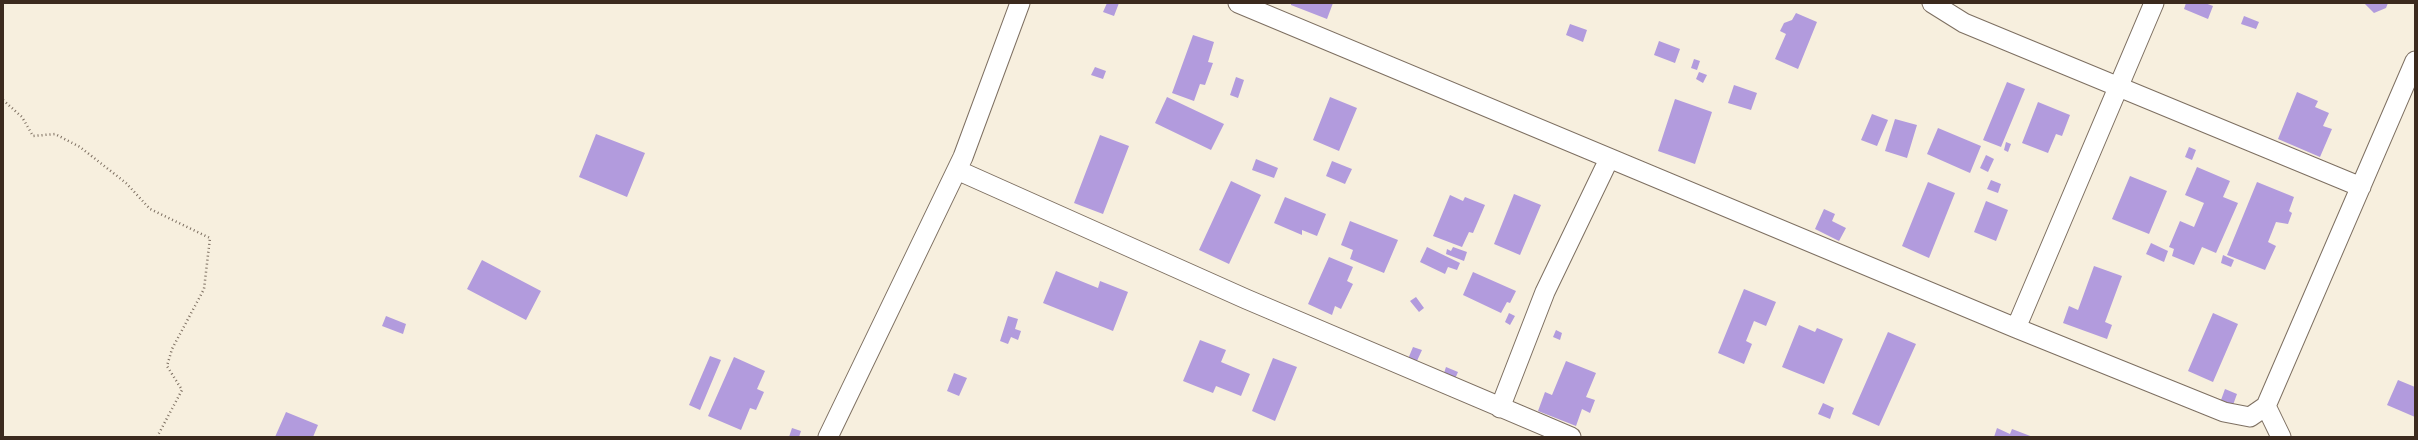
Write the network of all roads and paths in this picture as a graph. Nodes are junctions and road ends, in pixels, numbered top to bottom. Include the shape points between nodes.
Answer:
1 (1020, 3) edge
2 (1238, 3) edge
3 (1932, 3) edge
4 (2154, 3) edge
5 (2415, 61) edge
6 (2118, 88) junction
7 (3, 100) edge
8 (1609, 159) junction
9 (957, 170) junction
10 (2361, 186) junction
11 (2016, 328) junction
12 (2266, 406) junction
13 (1500, 408) junction
14 (157, 437) edge
15 (828, 437) edge
16 (1571, 437) edge
17 (2281, 437) edge

1 - 9 street
2 - 8 street
3 - 6 street via 1964,23
4 - 6 street
5 - 10 street
6 - 10 street
6 - 11 street
7 - 14 path via 22,117 33,136 54,134 80,147 126,183 150,209 210,238 204,289 172,349 167,366 182,390
8 - 11 street
8 - 13 street via 1545,292
9 - 13 street via 1246,299
9 - 15 street
10 - 12 street
11 - 12 street via 2224,412 2250,417
12 - 17 street
13 - 16 street

